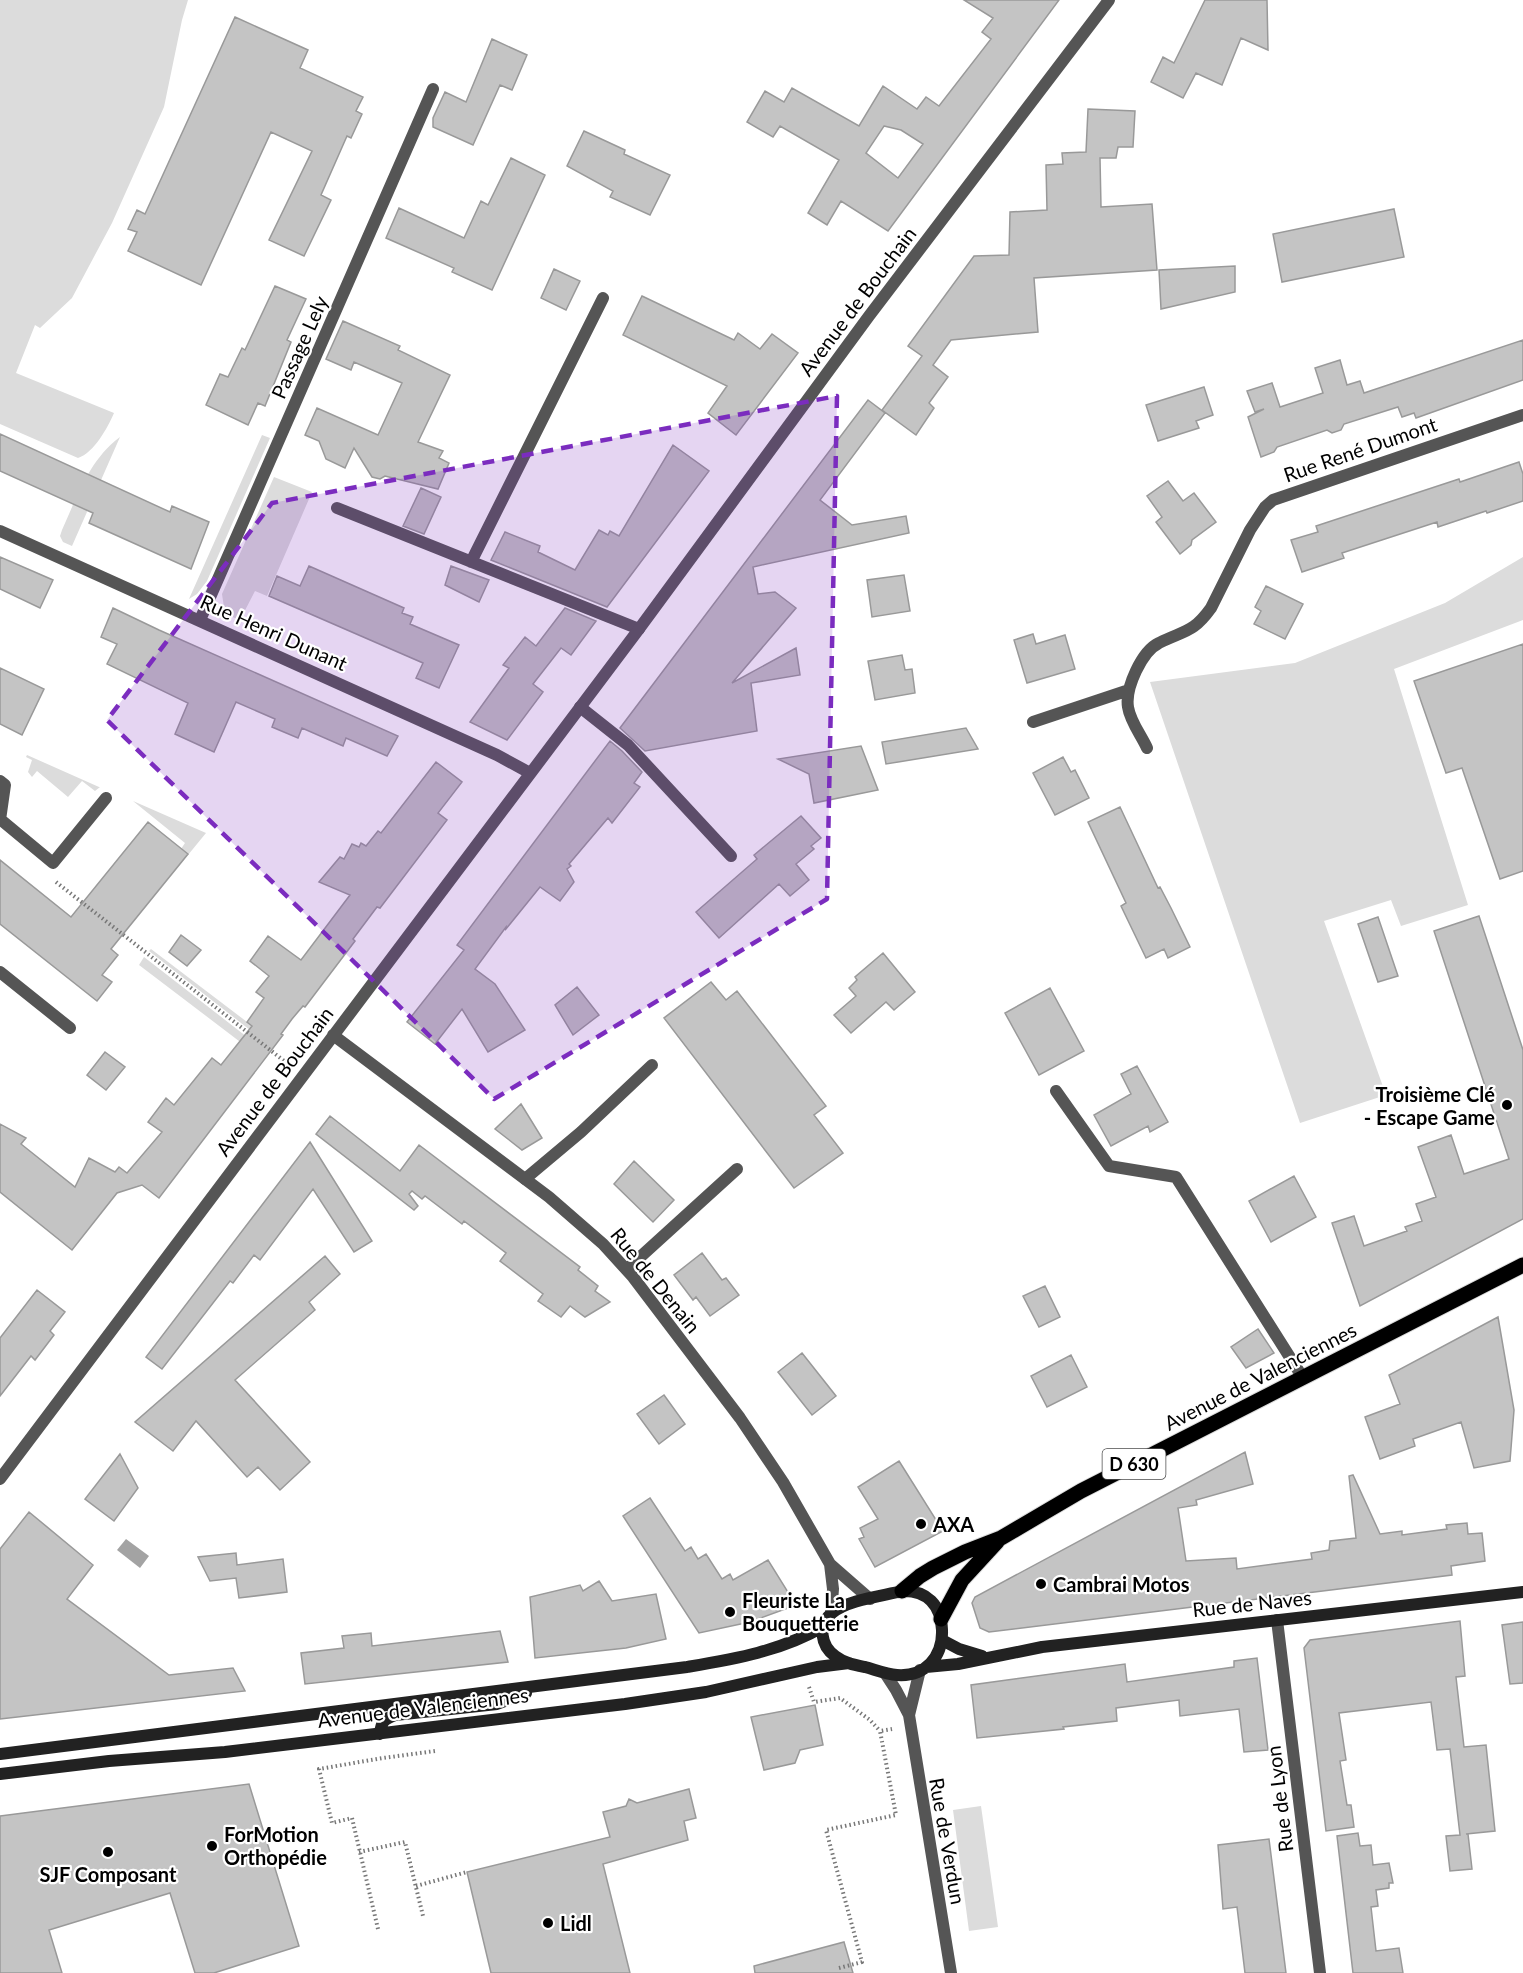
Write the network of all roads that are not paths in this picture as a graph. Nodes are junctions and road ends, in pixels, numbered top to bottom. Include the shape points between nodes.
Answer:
1 (1109, 0) edge
2 (433, 89) dead end
3 (603, 298) dead end
4 (1523, 415) edge
5 (337, 508) dead end
6 (0, 531) edge
7 (471, 562) junction
8 (200, 621) junction
9 (639, 629) junction
10 (1129, 690) junction
11 (580, 707) junction
12 (1033, 722) dead end
13 (1147, 748) dead end
14 (530, 773) junction
15 (0, 781) edge
16 (106, 798) dead end
17 (0, 820) edge
18 (731, 856) dead end
19 (0, 972) edge
20 (70, 1028) dead end
21 (333, 1035) junction
22 (652, 1065) dead end
23 (1056, 1091) dead end
24 (737, 1169) dead end
25 (525, 1179) junction
26 (1523, 1259) edge
27 (1523, 1265) edge
28 (627, 1269) junction
29 (1508, 1271) junction
30 (1303, 1378) junction
31 (0, 1479) edge
32 (1001, 1538) junction
33 (830, 1563) junction
34 (902, 1591) junction
35 (1523, 1592) edge
36 (870, 1599) junction
37 (831, 1613) junction
38 (941, 1619) junction
39 (1277, 1620) junction
40 (824, 1626) junction
41 (942, 1640) junction
42 (986, 1657) junction
43 (849, 1663) junction
44 (923, 1669) junction
45 (885, 1673) junction
46 (542, 1686) junction
47 (909, 1715) junction
48 (380, 1734) junction
49 (0, 1754) edge
50 (0, 1774) edge
51 (951, 1973) edge
52 (1320, 1973) edge

1 - 9 street, Avenue de Bouchain via 869,316
2 - 8 street, Passage Lely
3 - 7 street
4 - 10 street, Rue René Dumont via 1273,500 1258,517 1204,618 1186,633 1151,648
5 - 7 street
6 - 8 street, Rue Henri Dunant
7 - 9 street
8 - 14 street, Rue Henri Dunant
9 - 11 street, Avenue de Bouchain
10 - 12 street
10 - 13 street via 1128,709
11 - 14 street, Avenue de Bouchain
11 - 18 street via 628,745
14 - 21 street, Avenue de Bouchain
15 - 17 street via 5,785
16 - 17 street via 53,863
19 - 20 street
21 - 25 street, Rue de Denain
21 - 31 street, Avenue de Bouchain
22 - 25 street
23 - 30 street via 1109,1166 1176,1177
24 - 28 street
25 - 28 street, Rue de Denain via 587,1228
26 - 29 main road, Avenue de Valenciennes / D 630
27 - 29 main road, Avenue de Valenciennes / D 630
28 - 33 street, Rue de Denain via 749,1431
29 - 30 main road, Avenue de Valenciennes / D 630
30 - 32 main road, Avenue de Valenciennes / D 630 via 1081,1491
32 - 34 main road, Avenue de Valenciennes / D 630 via 933,1568
32 - 38 main road, Avenue de Valenciennes / D 630 via 962,1580
33 - 36 street, Rue de Denain
33 - 37 street, Rue de Denain
34 - 36 main road
34 - 38 main road via 930,1598
35 - 39 main road, Rue de Naves
36 - 37 main road
37 - 40 main road
38 - 41 main road
39 - 42 main road, Rue de Naves
39 - 52 street, Rue de Lyon
40 - 43 main road via 823,1641 829,1651
40 - 46 main road, Avenue de Valenciennes via 791,1642 730,1659
41 - 42 main road, Rue de Naves
41 - 44 main road via 936,1656
42 - 44 main road, Rue de Naves
43 - 45 main road
43 - 48 main road, Avenue de Valenciennes via 706,1692
44 - 45 main road via 904,1675
44 - 47 street, Rue de Verdun
45 - 47 street, Rue de Verdun
46 - 48 main road via 497,1704 395,1716 385,1719
46 - 49 main road, Avenue de Valenciennes
47 - 51 street, Rue de Verdun
48 - 50 main road, Avenue de Valenciennes

